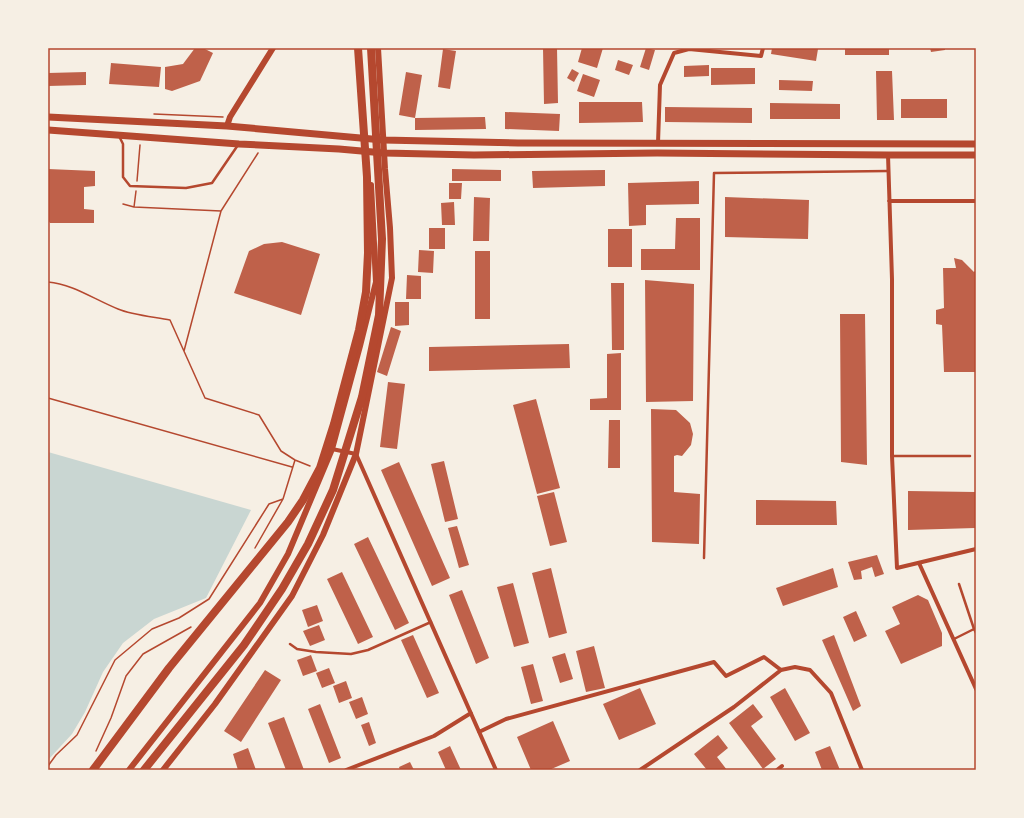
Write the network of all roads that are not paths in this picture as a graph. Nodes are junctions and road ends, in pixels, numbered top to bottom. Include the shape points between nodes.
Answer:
1 (273, 48) edge
2 (360, 48) edge
3 (371, 48) edge
4 (378, 48) edge
5 (763, 48) edge
6 (48, 117) edge
7 (227, 126) junction
8 (48, 130) edge
9 (118, 135) junction
10 (368, 138) junction
11 (383, 140) junction
12 (658, 143) junction
13 (239, 144) junction
14 (976, 144) edge
15 (369, 152) junction
16 (384, 153) junction
17 (888, 155) junction
18 (976, 155) edge
19 (889, 171) junction
20 (889, 201) junction
21 (976, 201) edge
22 (332, 449) junction
23 (356, 454) junction
24 (892, 456) junction
25 (970, 456) dead end
26 (976, 549) edge
27 (704, 558) dead end
28 (919, 563) junction
29 (959, 584) dead end
30 (430, 622) junction
31 (974, 629) junction
32 (976, 634) edge
33 (954, 639) junction
34 (290, 644) dead end
35 (781, 670) junction
36 (976, 689) edge
37 (471, 713) junction
38 (479, 732) junction
39 (782, 766) dead end
40 (93, 770) edge
41 (129, 770) edge
42 (144, 770) edge
43 (163, 770) edge
44 (346, 770) edge
45 (496, 770) edge
46 (640, 770) edge
47 (777, 770) edge
48 (862, 770) edge

1 - 7 main road
2 - 10 main road
2 - 40 highway via 367,177 366,292 359,330 320,468 304,500 288,522 169,668
3 - 42 highway via 382,239 379,315 362,397 333,490 308,544 282,589 244,645
4 - 11 main road
5 - 12 street via 761,56 689,49 674,53 660,85
6 - 7 main road
7 - 10 main road
8 - 9 main road
9 - 13 main road
9 - 13 lane via 123,144 123,177 130,186 186,188 212,183
10 - 11 main road
10 - 15 main road
11 - 12 main road
11 - 16 main road
12 - 14 main road
13 - 15 main road
15 - 16 main road
15 - 22 main road via 376,282
16 - 17 main road
16 - 23 main road via 392,278
17 - 18 main road
17 - 19 street
19 - 20 street
19 - 27 lane via 714,173
20 - 21 street
20 - 24 street via 892,279
22 - 23 street
22 - 41 main road via 288,554 260,603
23 - 30 street
23 - 43 main road via 323,535 292,596 215,704
24 - 25 lane
24 - 28 street via 897,568
26 - 28 street
28 - 33 street
29 - 31 lane
30 - 34 lane via 368,650 351,654 297,649
30 - 37 street
31 - 32 lane
31 - 33 lane
33 - 36 street
35 - 38 street via 764,657 726,676 714,662 506,719
35 - 46 street via 734,707
35 - 48 street via 795,667 810,670 831,693
37 - 38 street
37 - 44 street via 434,736
38 - 45 street
39 - 47 street

